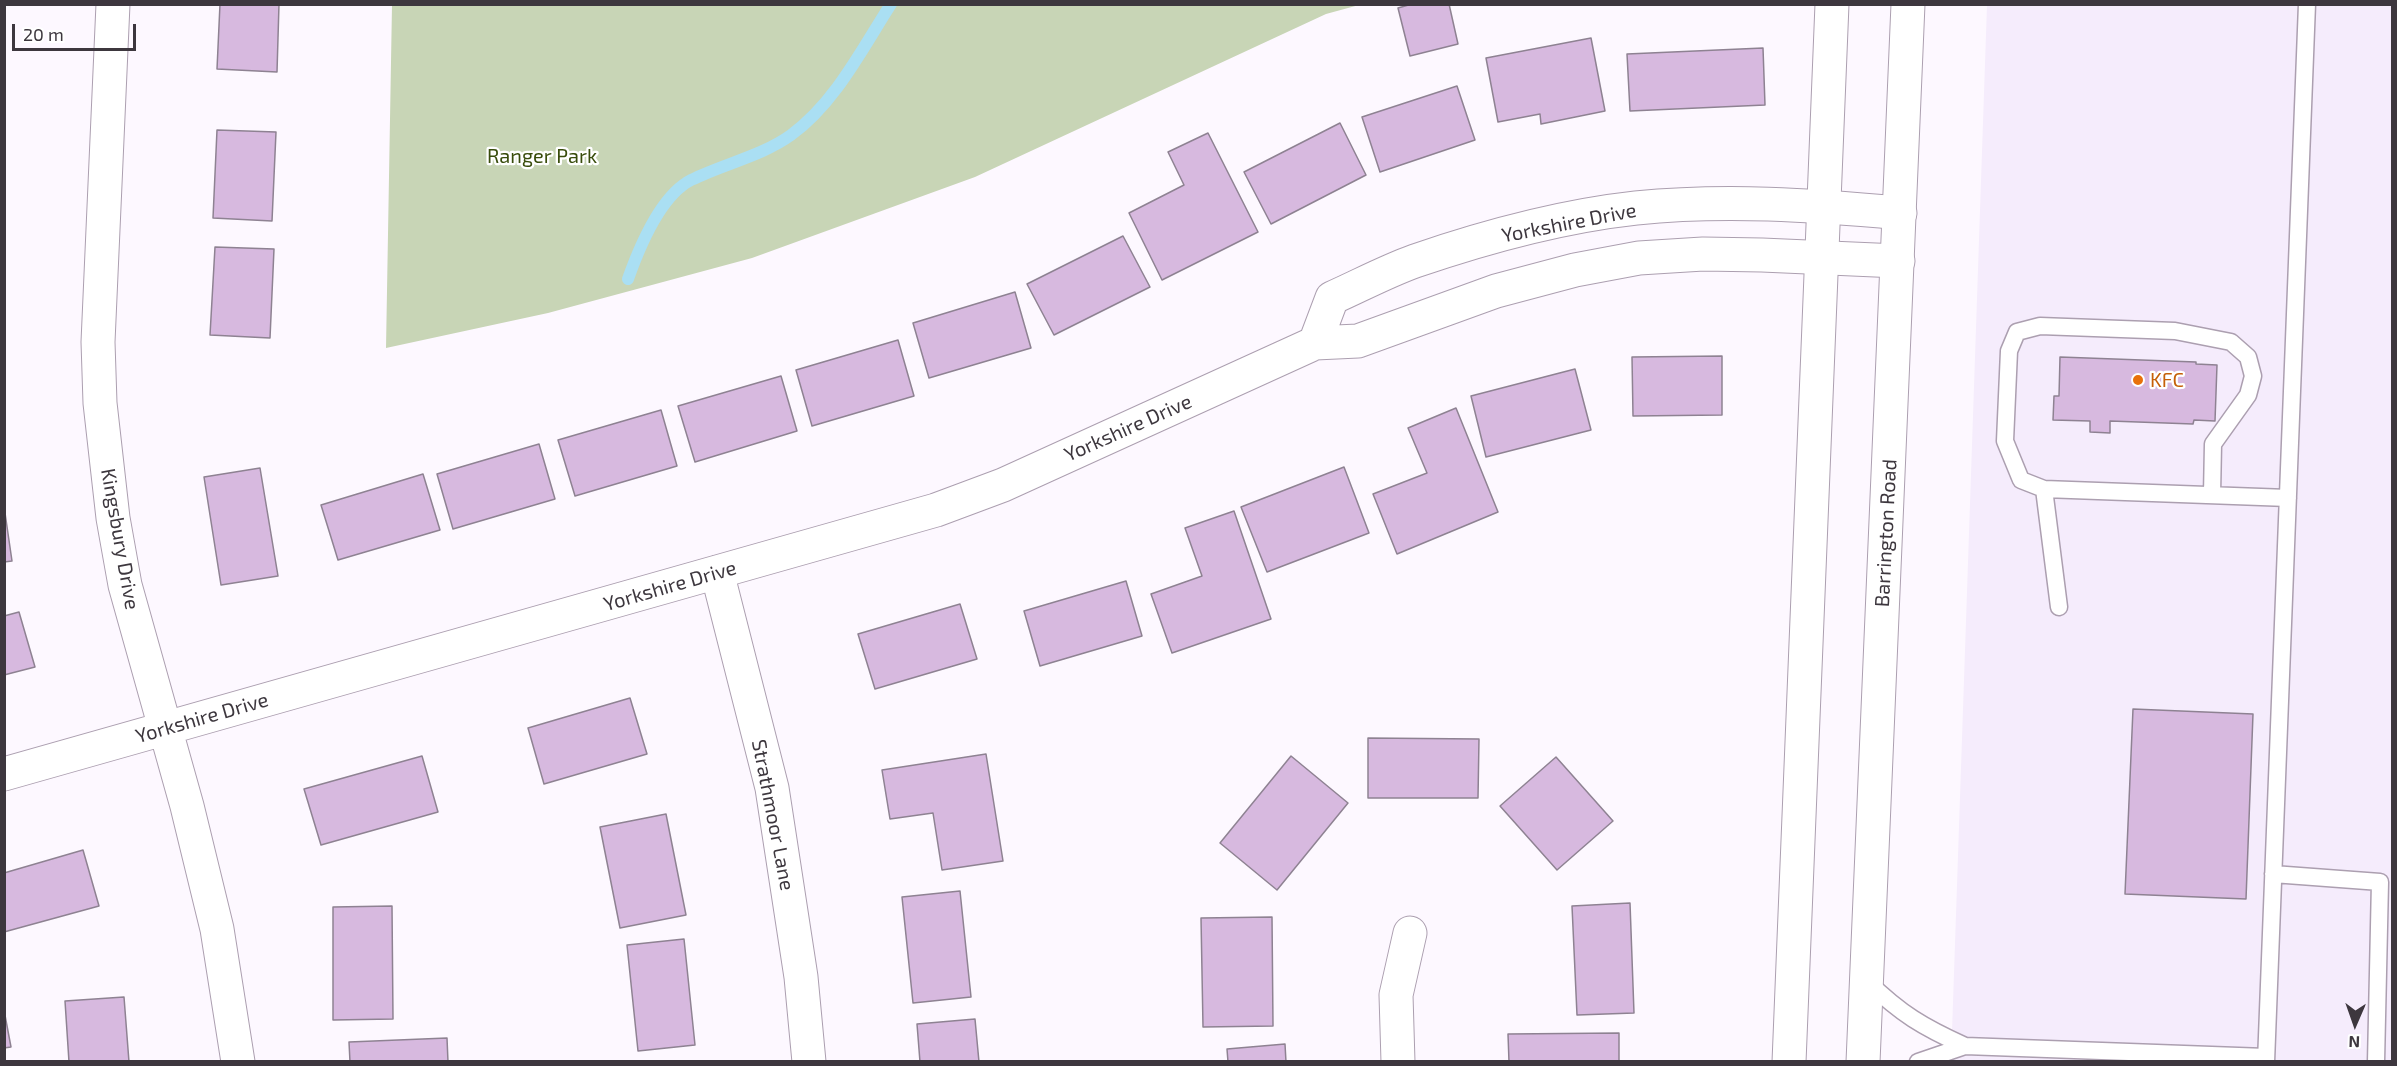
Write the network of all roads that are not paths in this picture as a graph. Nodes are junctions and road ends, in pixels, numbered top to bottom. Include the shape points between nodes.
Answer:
1 (113, 4) edge
2 (1832, 4) edge
3 (1908, 4) edge
4 (2307, 4) edge
5 (1825, 206) junction
6 (1900, 213) junction
7 (1821, 259) junction
8 (1898, 261) junction
9 (1316, 343) junction
10 (2044, 489) junction
11 (2212, 495) junction
12 (2288, 498) junction
13 (717, 572) junction
14 (2059, 607) dead end
15 (164, 729) junction
16 (4, 774) edge
17 (2273, 874) junction
18 (1410, 933) dead end
19 (1866, 980) junction
20 (1965, 1046) junction
21 (2266, 1059) edge
22 (237, 1062) edge
23 (809, 1062) edge
24 (1398, 1062) edge
25 (1789, 1062) edge
26 (1863, 1062) edge
27 (1918, 1062) edge
28 (2376, 1062) edge

1 - 15 street, Kingsbury Drive via 98,342 100,403 125,585
2 - 5 street
3 - 6 street, Barrington Road
4 - 12 lane
5 - 6 street, Yorkshire Drive
5 - 7 street
5 - 9 street, Yorkshire Drive via 1685,205 1604,212 1540,225 1414,262 1332,298
6 - 8 street, Barrington Road
7 - 8 street, Yorkshire Drive
7 - 9 street, Yorkshire Drive via 1703,254 1639,258 1496,291 1358,341
7 - 25 street
8 - 19 street, Barrington Road
9 - 13 street, Yorkshire Drive via 1003,485 936,510
10 - 11 lane
10 - 11 lane via 2021,480 2005,441 2009,351 2017,332 2040,326 2175,331 2231,342 2248,357 2253,376 2248,395 2213,444
10 - 14 lane
11 - 12 lane
12 - 17 lane
13 - 15 street, Yorkshire Drive
13 - 23 street, Strathmoor Lane via 772,788 801,977
15 - 16 street, Yorkshire Drive
15 - 22 street, Kingsbury Drive via 218,929
17 - 21 lane
17 - 28 lane via 2380,882
18 - 24 street via 1396,995
19 - 20 lane via 1916,1022
19 - 26 street, Barrington Road
20 - 21 lane
20 - 27 lane

